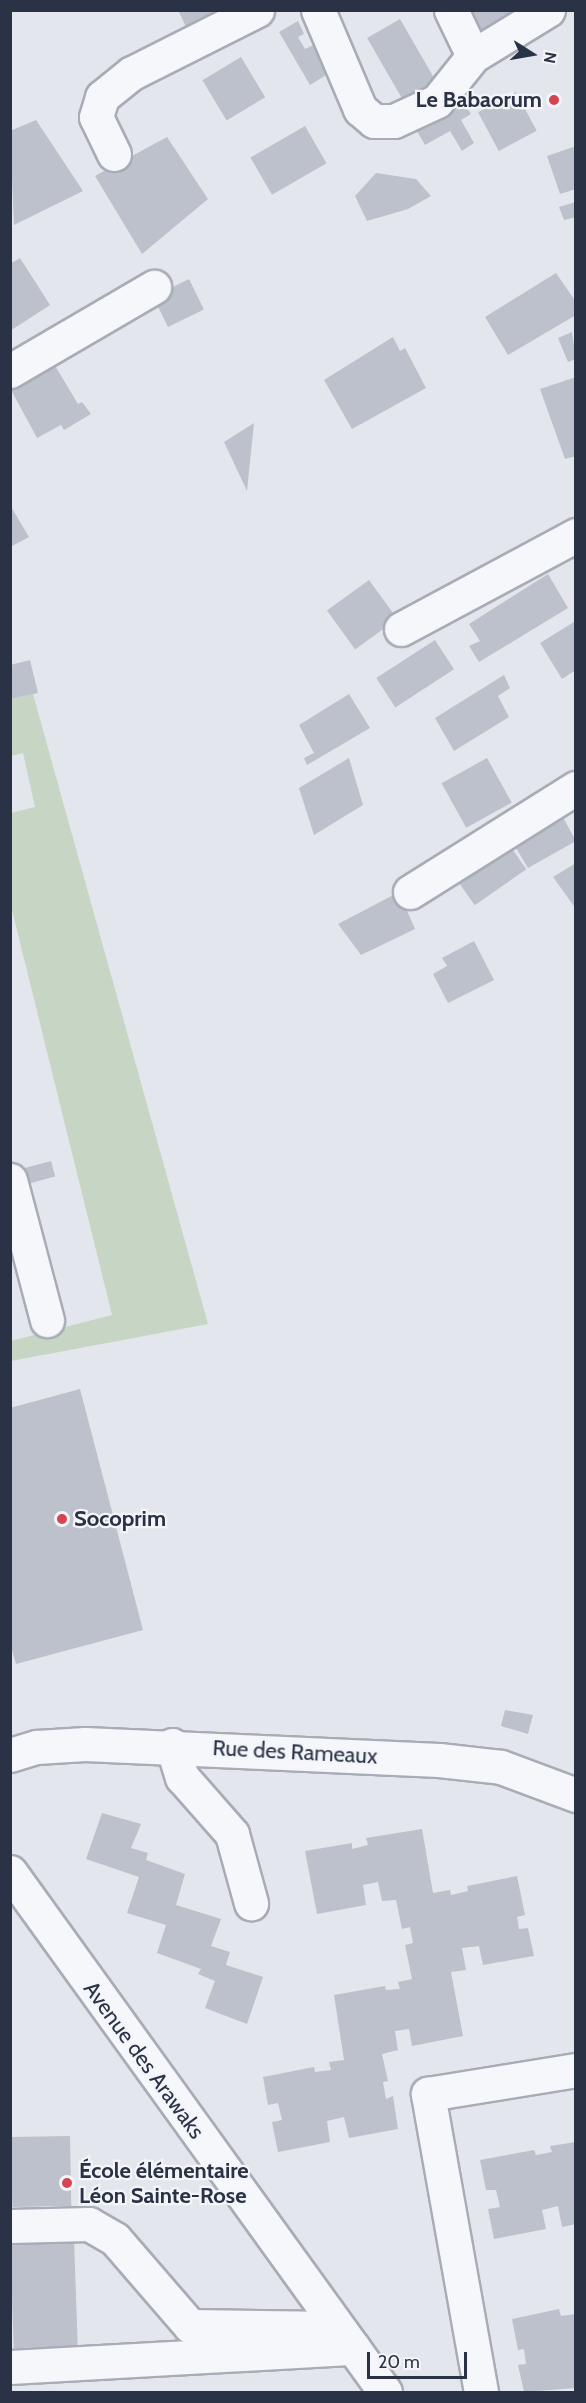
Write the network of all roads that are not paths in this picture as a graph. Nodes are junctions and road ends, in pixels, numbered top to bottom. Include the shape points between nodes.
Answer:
1 (257, 10) edge
2 (318, 10) edge
3 (450, 10) edge
4 (548, 10) edge
5 (473, 56) junction
6 (114, 154) dead end
7 (154, 287) dead end
8 (10, 370) edge
9 (576, 535) edge
10 (401, 629) dead end
11 (576, 788) edge
12 (410, 892) dead end
13 (10, 1180) edge
14 (47, 1320) dead end
15 (172, 1745) junction
16 (10, 1755) edge
17 (576, 1795) edge
18 (10, 1872) edge
19 (251, 1902) dead end
20 (576, 2070) edge
21 (10, 2226) edge
22 (345, 2338) junction
23 (10, 2367) edge
24 (385, 2392) edge
25 (481, 2392) edge

1 - 6 street via 132,73 102,97 96,117
2 - 5 street via 360,109 374,122 394,122 437,101
3 - 5 street
4 - 5 street
7 - 8 street
9 - 10 street
11 - 12 street
13 - 14 street
15 - 16 street, Rue des Rameaux via 85,1744
15 - 17 street, Rue des Rameaux via 501,1767
15 - 19 street via 182,1777 232,1834
18 - 22 street, Avenue des Arawaks
20 - 25 street via 428,2094
21 - 22 street via 89,2224 115,2240 190,2326
22 - 23 street
22 - 24 street, Avenue des Arawaks

